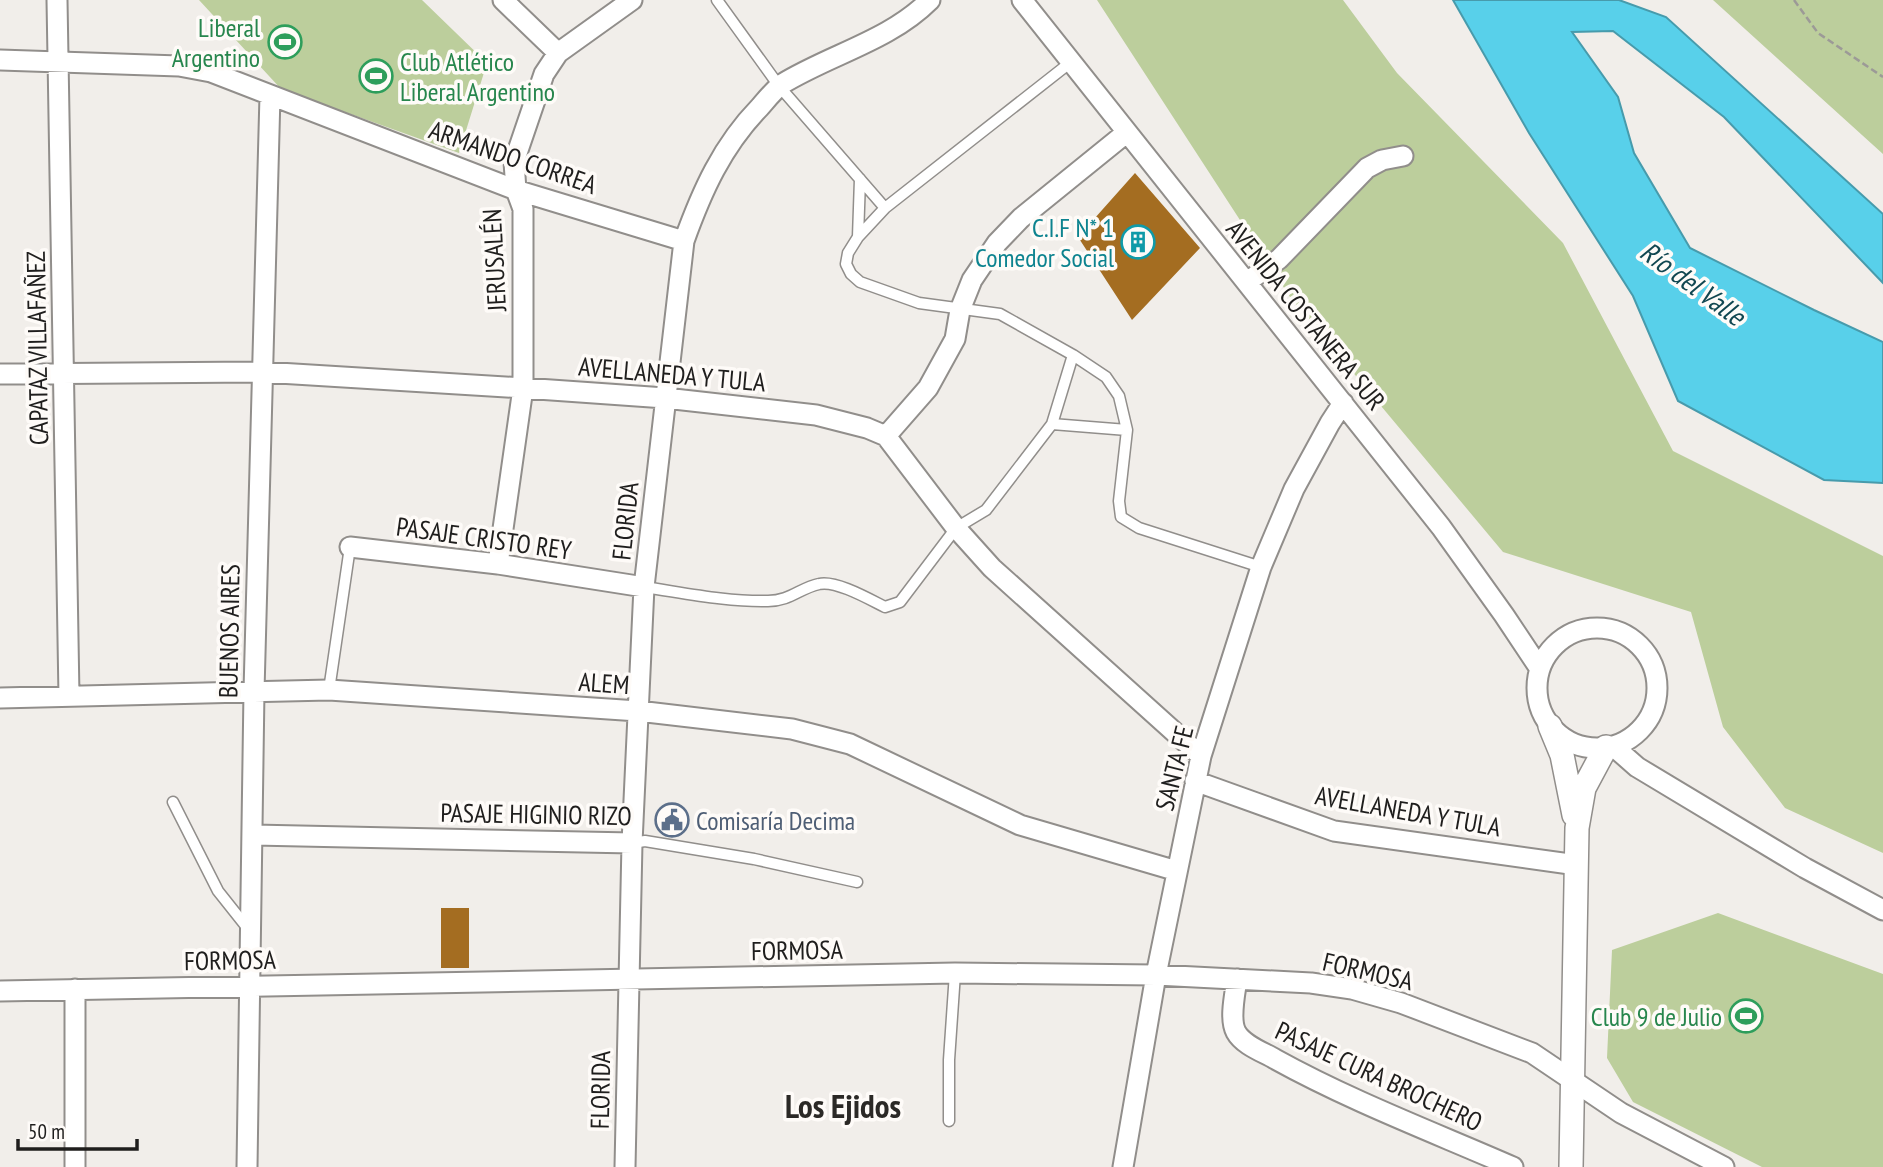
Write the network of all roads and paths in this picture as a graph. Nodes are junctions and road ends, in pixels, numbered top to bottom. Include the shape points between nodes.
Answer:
1 (57, 0) edge
2 (503, 0) edge
3 (632, 0) edge
4 (718, 0) edge
5 (930, 0) edge
6 (1022, 0) edge
7 (1794, 0) edge
8 (558, 53) junction
9 (0, 60) edge
10 (57, 61) junction
11 (1071, 62) junction
12 (1883, 77) edge
13 (779, 86) junction
14 (270, 95) junction
15 (1126, 133) junction
16 (1403, 156) dead end
17 (860, 179) junction
18 (516, 190) junction
19 (885, 208) junction
20 (858, 237) junction
21 (684, 241) junction
22 (1247, 282) junction
23 (960, 310) junction
24 (1073, 355) junction
25 (262, 372) junction
26 (64, 373) junction
27 (0, 374) edge
28 (523, 388) junction
29 (665, 398) junction
30 (1343, 403) junction
31 (1052, 424) junction
32 (1127, 430) junction
33 (886, 436) junction
34 (956, 528) junction
35 (350, 547) joint
36 (498, 564) junction
37 (1261, 566) junction
38 (644, 587) junction
39 (1539, 669) junction
40 (329, 690) junction
41 (254, 691) junction
42 (69, 696) junction
43 (0, 698) edge
44 (638, 711) junction
45 (1550, 726) junction
46 (1610, 747) junction
47 (1201, 756) junction
48 (1195, 781) junction
49 (173, 802) dead end
50 (1577, 828) junction
51 (252, 835) junction
52 (632, 843) junction
53 (1577, 865) junction
54 (1177, 871) junction
55 (857, 882) dead end
56 (1883, 911) edge
57 (252, 933) junction
58 (955, 973) junction
59 (1156, 975) junction
60 (629, 979) junction
61 (1237, 979) junction
62 (251, 986) junction
63 (75, 989) junction
64 (0, 991) edge
65 (1574, 1080) junction
66 (949, 1121) dead end
67 (75, 1167) edge
68 (247, 1167) edge
69 (625, 1167) edge
70 (1123, 1167) edge
71 (1513, 1167) edge
72 (1571, 1167) edge
73 (1724, 1167) edge

1 - 10 street, CAPATAZ VILLAFAÑEZ
2 - 8 street
3 - 8 street, JERUSALÉN
4 - 13 lane
5 - 13 street, FLORIDA via 892,30
6 - 11 street, AVENIDA COSTANERA SUR
7 - 12 path via 1818,33
8 - 18 street, JERUSALÉN via 544,75 514,162
9 - 10 street, ARMANDO CORREA
10 - 14 street, ARMANDO CORREA via 178,66 211,72
10 - 26 street, CAPATAZ VILLAFAÑEZ
11 - 15 street, AVENIDA COSTANERA SUR
11 - 19 lane
13 - 17 lane
13 - 21 street, FLORIDA via 719,159
14 - 18 street, ARMANDO CORREA
14 - 25 street, BUENOS AIRES
15 - 22 street, AVENIDA COSTANERA SUR
15 - 23 street via 997,243 972,280
16 - 22 street via 1367,168 1279,259
17 - 19 lane
17 - 20 lane
18 - 21 street, ARMANDO CORREA
18 - 28 street, JERUSALÉN via 523,209
19 - 20 lane
20 - 23 lane via 846,264 860,282 919,303
21 - 29 street, FLORIDA
22 - 30 street, AVENIDA COSTANERA SUR
23 - 24 lane via 1000,314
23 - 33 street via 955,339 928,388
24 - 31 lane, PASAJE CRISTO REY
24 - 32 lane via 1106,377 1119,396
25 - 26 street, AVELLANEDA Y TULA
25 - 28 street, AVELLANEDA Y TULA
25 - 41 street, BUENOS AIRES
26 - 27 street, AVELLANEDA Y TULA
26 - 42 street, CAPATAZ VILLAFAÑEZ
28 - 29 street, AVELLANEDA Y TULA
28 - 36 street, JERUSALÉN
29 - 33 street, AVELLANEDA Y TULA via 816,415
29 - 38 street, FLORIDA
30 - 37 street, SANTA FE via 1294,489
30 - 39 street, AVENIDA COSTANERA SUR via 1441,527
31 - 32 lane
31 - 34 lane, PASAJE CRISTO REY via 986,510
32 - 37 lane via 1121,517 1139,528
33 - 34 street
34 - 38 lane, PASAJE CRISTO REY via 900,602 885,607 833,584 769,601
34 - 47 street via 992,568
35 - 36 street, PASAJE CRISTO REY
35 - 40 lane, PASAJE CRISTO REY
36 - 38 street, PASAJE CRISTO REY
37 - 47 street, SANTA FE
38 - 44 street, FLORIDA
39 - 45 street via 1538,699
39 - 46 street via 1552,647 1584,628 1608,628 1641,646 1654,667 1655,704 1635,735
40 - 41 street, ALEM
40 - 44 street, ALEM
41 - 42 street, ALEM
41 - 51 street, BUENOS AIRES
42 - 43 street, ALEM
44 - 52 street, FLORIDA
44 - 54 street, ALEM via 792,729 850,744 1020,825
45 - 46 street via 1578,746
45 - 50 street via 1567,775
46 - 50 street via 1584,788
46 - 56 street
47 - 48 street, SANTA FE
48 - 53 street, AVELLANEDA Y TULA via 1334,831
48 - 54 street, SANTA FE
49 - 57 lane via 218,891
50 - 53 street
51 - 52 street, PASAJE HIGINIO RIZO
51 - 57 street, BUENOS AIRES
52 - 55 lane, PASAJE HIGINIO RIZO via 645,841 754,859
52 - 60 street, FLORIDA
53 - 65 street
54 - 59 street, SANTA FE
57 - 62 street, BUENOS AIRES
58 - 59 street, FORMOSA
58 - 60 street, FORMOSA
58 - 66 lane
59 - 61 street, FORMOSA
59 - 70 street, SANTA FE
60 - 62 street, FORMOSA
60 - 69 street, FLORIDA
61 - 65 street, FORMOSA via 1352,989 1401,1003 1532,1053
61 - 71 street, PASAJE CURA BROCHERO via 1233,1018 1242,1039 1314,1081
62 - 63 street, FORMOSA
62 - 68 street, BUENOS AIRES
63 - 64 street, FORMOSA
63 - 67 street
65 - 72 street
65 - 73 street, FORMOSA via 1621,1113

